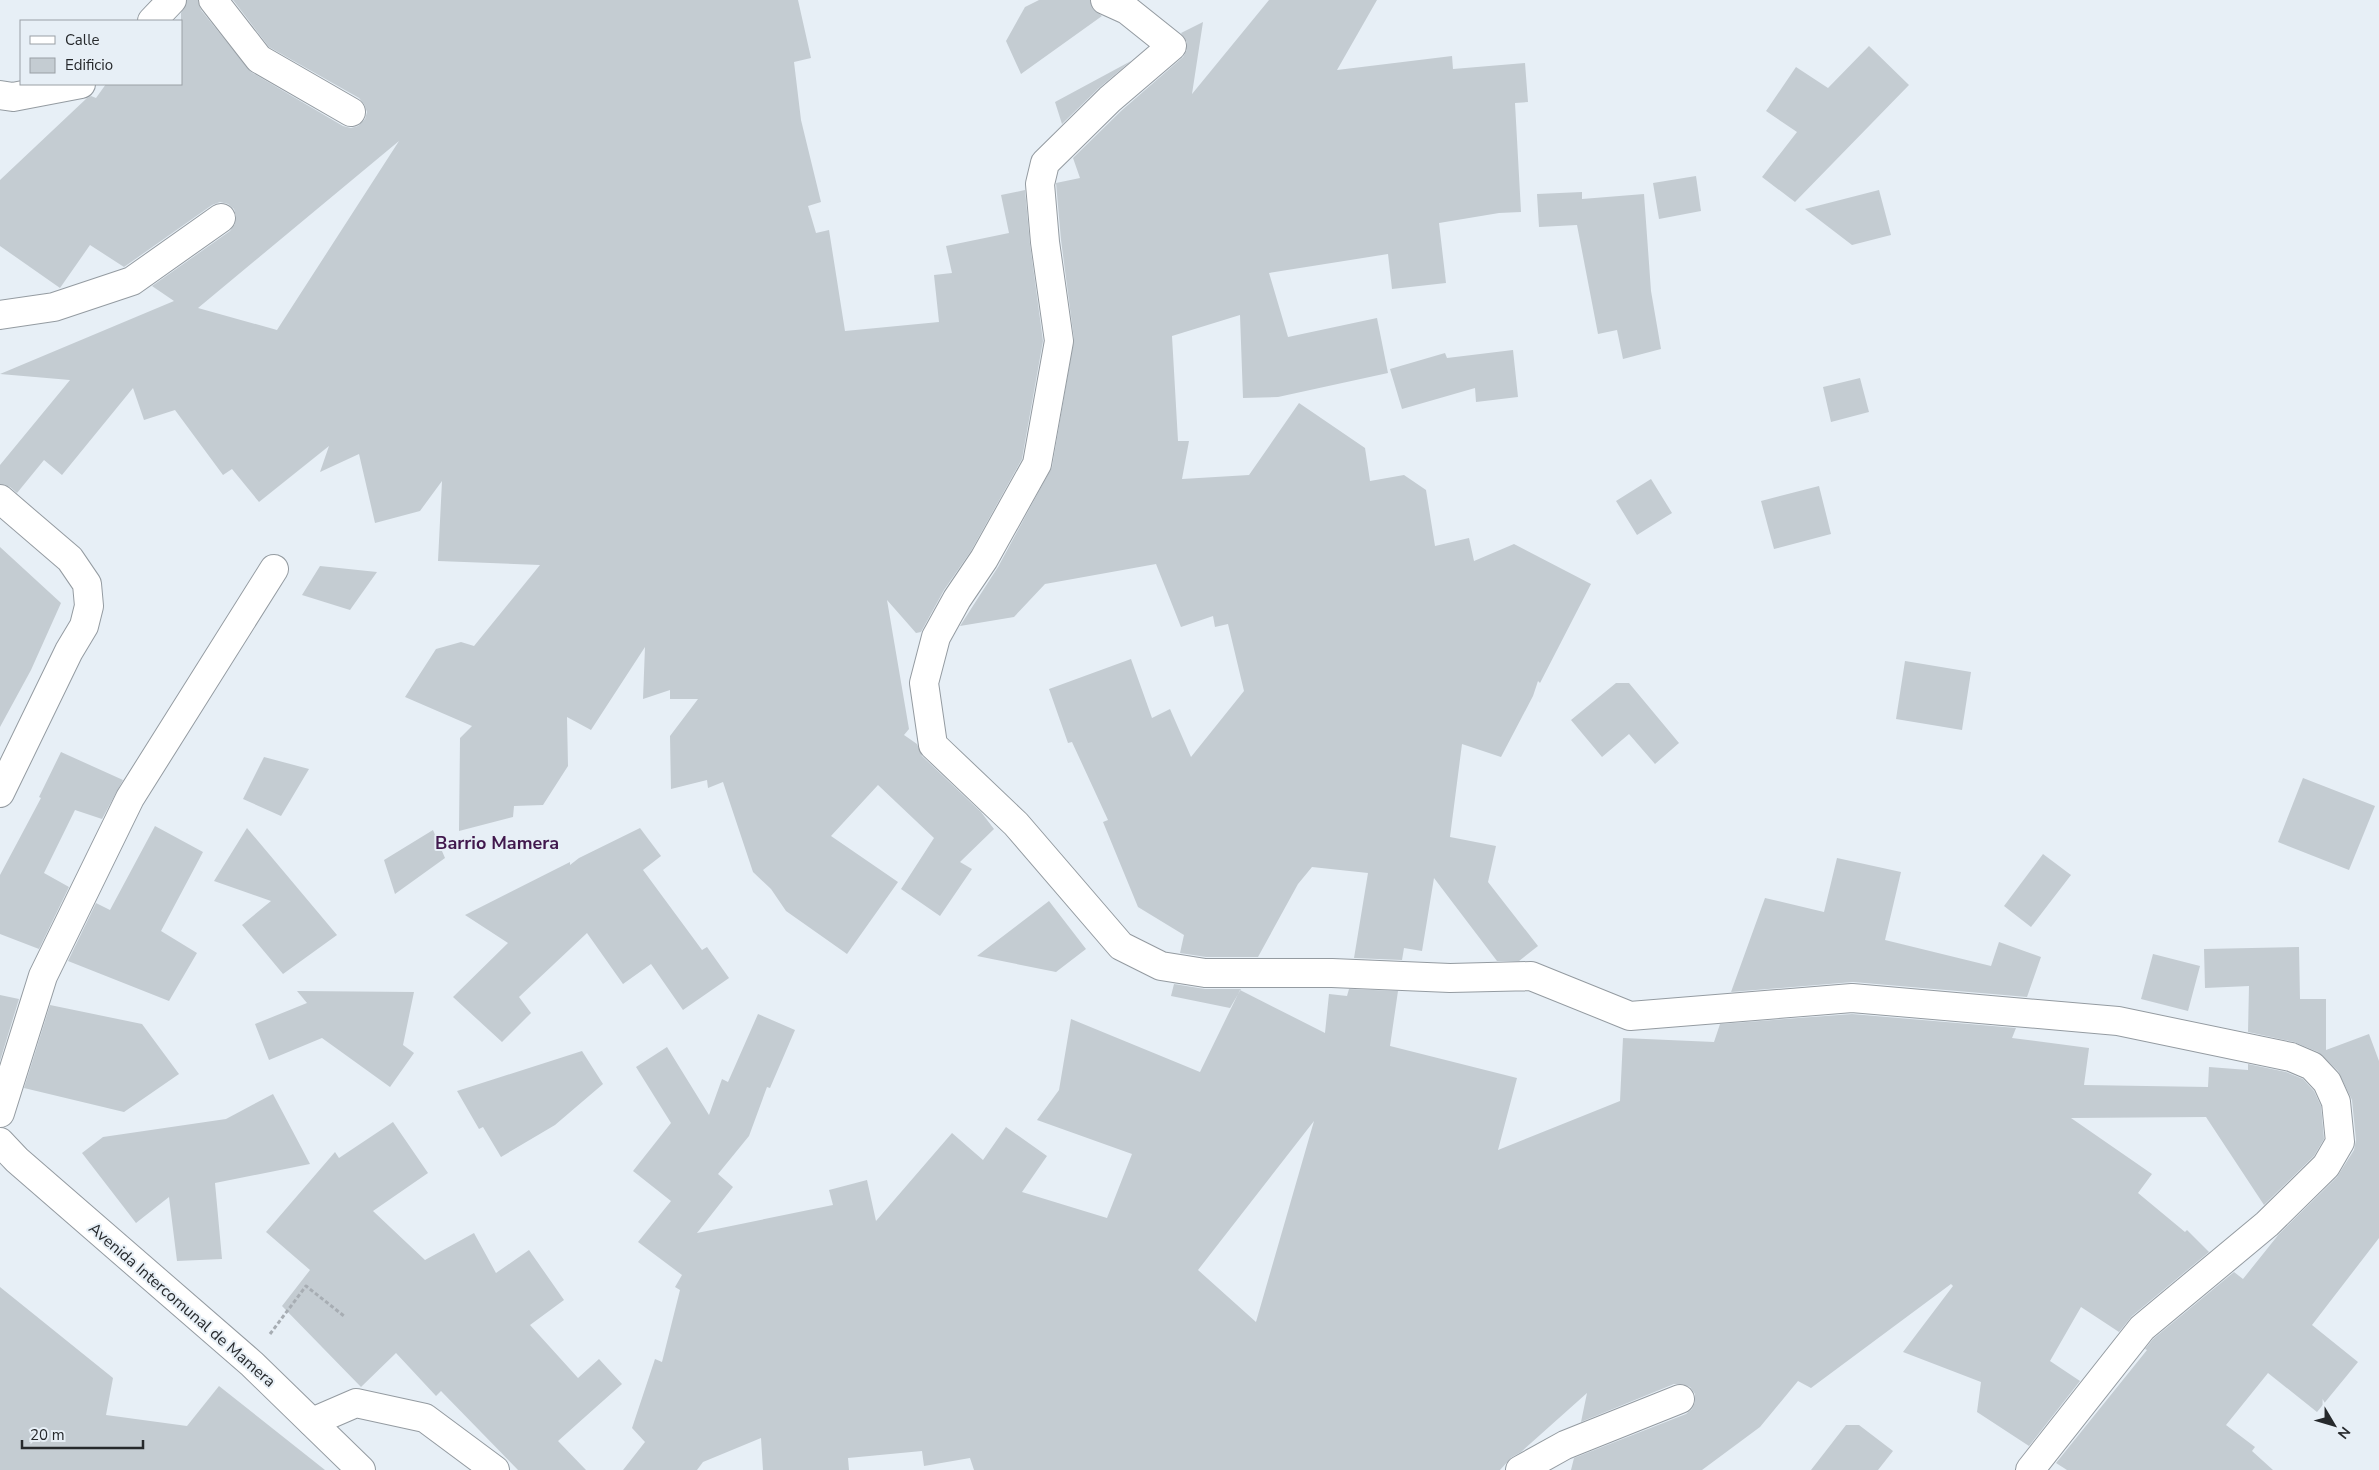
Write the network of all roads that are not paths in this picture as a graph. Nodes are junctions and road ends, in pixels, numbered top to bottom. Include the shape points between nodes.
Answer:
1 (172, 0) edge
2 (213, 0) edge
3 (1105, 0) edge
4 (153, 20) edge
5 (76, 85) edge
6 (0, 95) edge
7 (351, 112) dead end
8 (221, 218) dead end
9 (0, 315) edge
10 (0, 499) edge
11 (274, 569) dead end
12 (0, 793) edge
13 (0, 1113) edge
14 (0, 1142) edge
15 (1680, 1399) dead end
16 (312, 1422) junction
17 (361, 1470) edge
18 (495, 1470) edge
19 (1520, 1470) edge
20 (2030, 1470) edge

1 - 4 street
2 - 7 street via 259,59
3 - 20 street via 1127,10 1172,46 1110,99 1045,164 1040,184 1059,341 1037,464 936,637 924,682 932,745 1016,824 1120,946 1162,966 1205,973 1332,972 1450,978 1531,976 1630,1016 1852,998 1972,1008 2118,1021 2291,1057 2312,1066 2327,1082 2336,1102 2340,1142 2326,1166 2267,1224 2142,1328
5 - 6 street via 13,97
8 - 9 street via 132,281 54,307
10 - 12 street via 70,559 87,584 89,606 84,626
11 - 13 street via 130,798 43,976
14 - 16 street, Avenida Intercomunal de Mamera via 252,1364
15 - 19 street via 1565,1445
16 - 17 street, Avenida Intercomunal de Mamera
16 - 18 street via 356,1402 425,1418

